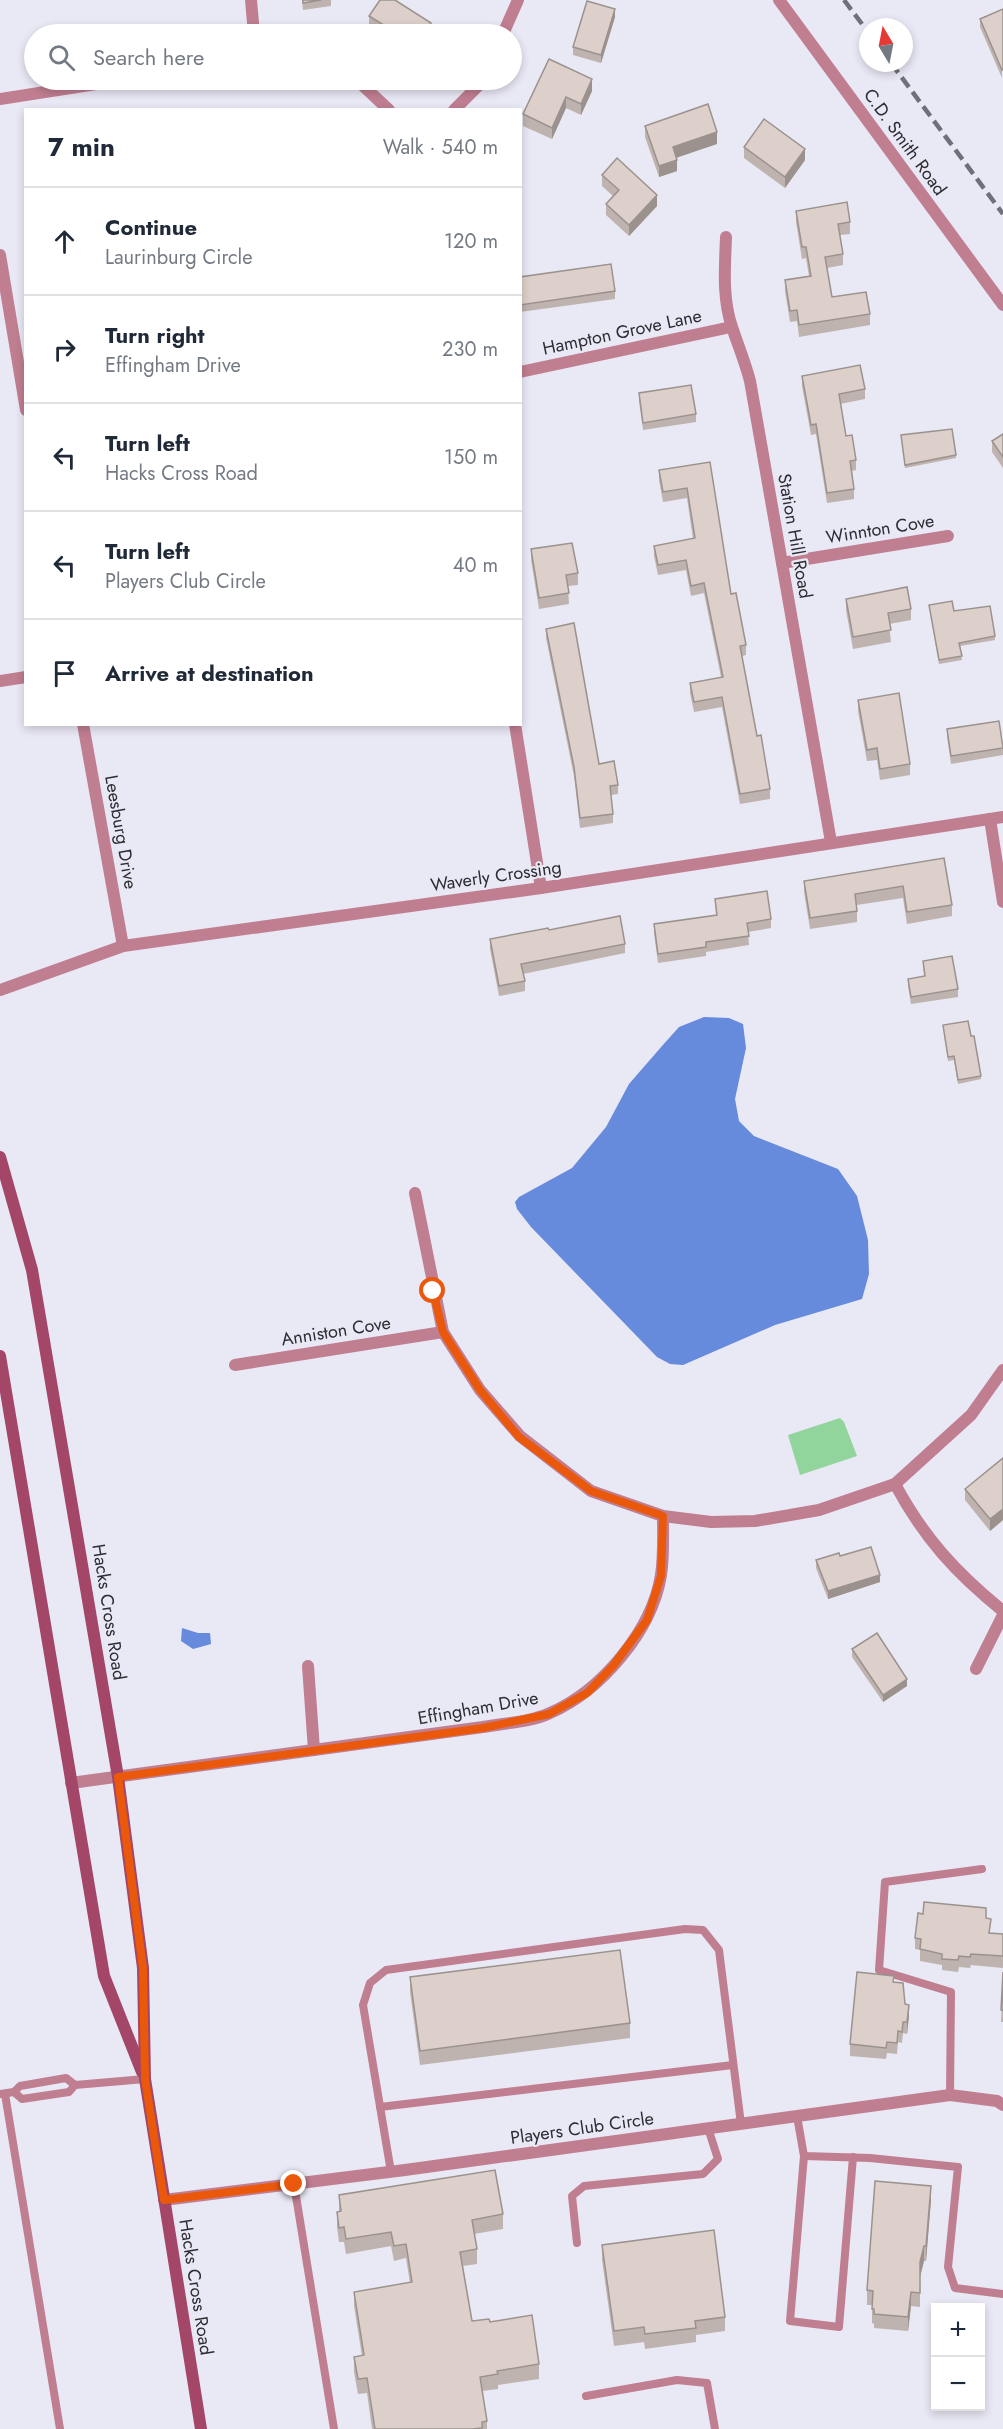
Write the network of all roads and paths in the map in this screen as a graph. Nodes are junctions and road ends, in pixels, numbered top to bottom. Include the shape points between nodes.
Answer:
1 (251, 0) edge
2 (518, 0) edge
3 (779, 0) edge
4 (253, 24) edge
5 (507, 24) edge
6 (58, 90) edge
7 (368, 90) edge
8 (474, 90) edge
9 (0, 99) edge
10 (387, 108) edge
11 (456, 108) edge
12 (726, 237) dead end
13 (0, 255) edge
14 (1003, 305) edge
15 (731, 327) junction
16 (522, 372) edge
17 (23, 380) edge
18 (948, 536) dead end
19 (782, 563) junction
20 (24, 677) edge
21 (0, 681) edge
22 (83, 726) edge
23 (515, 726) edge
24 (1003, 817) edge
25 (990, 819) junction
26 (831, 842) junction
27 (541, 888) junction
28 (1003, 902) edge
29 (123, 946) junction
30 (0, 990) edge
31 (0, 1157) edge
32 (415, 1192) dead end
33 (443, 1332) junction
34 (0, 1356) edge
35 (235, 1365) dead end
36 (1003, 1370) edge
37 (895, 1484) junction
38 (663, 1516) junction
39 (1003, 1613) edge
40 (308, 1665) dead end
41 (976, 1669) dead end
42 (314, 1750) junction
43 (118, 1777) junction
44 (71, 1783) junction
45 (982, 1869) dead end
46 (734, 2066) junction
47 (145, 2079) junction
48 (75, 2085) junction
49 (6, 2093) edge
50 (950, 2095) junction
51 (1003, 2105) edge
52 (380, 2107) junction
53 (797, 2116) junction
54 (741, 2124) junction
55 (708, 2128) junction
56 (804, 2156) junction
57 (853, 2157) junction
58 (391, 2172) junction
59 (294, 2184) junction
60 (164, 2200) junction
61 (577, 2243) dead end
62 (1003, 2294) edge
63 (586, 2396) dead end
64 (60, 2429) edge
65 (201, 2429) edge
66 (334, 2429) edge
67 (715, 2429) edge

1 - 4 street
2 - 5 street
3 - 14 street, C.D. Smith Road
6 - 9 street
7 - 10 street
8 - 11 street
12 - 15 street, Station Hill Road via 726,296
13 - 17 street
15 - 16 street, Hampton Grove Lane
15 - 19 street, Station Hill Road via 750,381
18 - 19 street, Winnton Cove
19 - 26 street, Station Hill Road
20 - 21 street
22 - 29 street, Leesburg Drive
23 - 27 street
24 - 25 street, Waverly Crossing
25 - 26 street, Waverly Crossing
25 - 28 street
26 - 27 street, Waverly Crossing
27 - 29 street, Waverly Crossing
29 - 30 street, Waverly Crossing
31 - 43 main road, Hacks Cross Road via 32,1270
32 - 33 street
33 - 35 street, Anniston Cove
33 - 38 street via 496,1412 542,1455 591,1491
34 - 44 main road, Hacks Cross Road
36 - 37 street via 971,1415
37 - 38 street via 819,1510 755,1521 711,1522
37 - 39 street via 916,1523 958,1572
38 - 42 street, Effingham Drive via 661,1576 647,1620 587,1693 549,1714 483,1728
39 - 41 street
40 - 42 street
42 - 43 street, Effingham Drive
43 - 44 street, Effingham Drive
43 - 47 main road, Hacks Cross Road via 143,1968
44 - 47 main road, Hacks Cross Road via 104,1976
45 - 50 lane via 885,1882 879,1970 951,1992
46 - 52 lane
46 - 52 lane via 719,1950 703,1930 685,1929 386,1970 370,1983 363,2006
46 - 54 lane
47 - 48 lane
47 - 60 main road, Hacks Cross Road
48 - 49 lane via 66,2078 20,2086
48 - 49 lane via 69,2092 22,2099
49 - 64 lane
50 - 51 street, Players Club Circle
50 - 53 street, Players Club Circle
52 - 58 lane
53 - 54 street, Players Club Circle
53 - 56 lane
54 - 55 street, Players Club Circle
55 - 58 street, Players Club Circle
55 - 61 lane via 718,2159 702,2174 584,2186 572,2196
56 - 57 lane
56 - 57 lane via 790,2321 839,2327
57 - 62 lane via 958,2167 948,2267 955,2288
58 - 59 street, Players Club Circle
59 - 60 street, Players Club Circle
59 - 66 lane
60 - 65 main road, Hacks Cross Road
63 - 67 lane via 677,2380 707,2383

